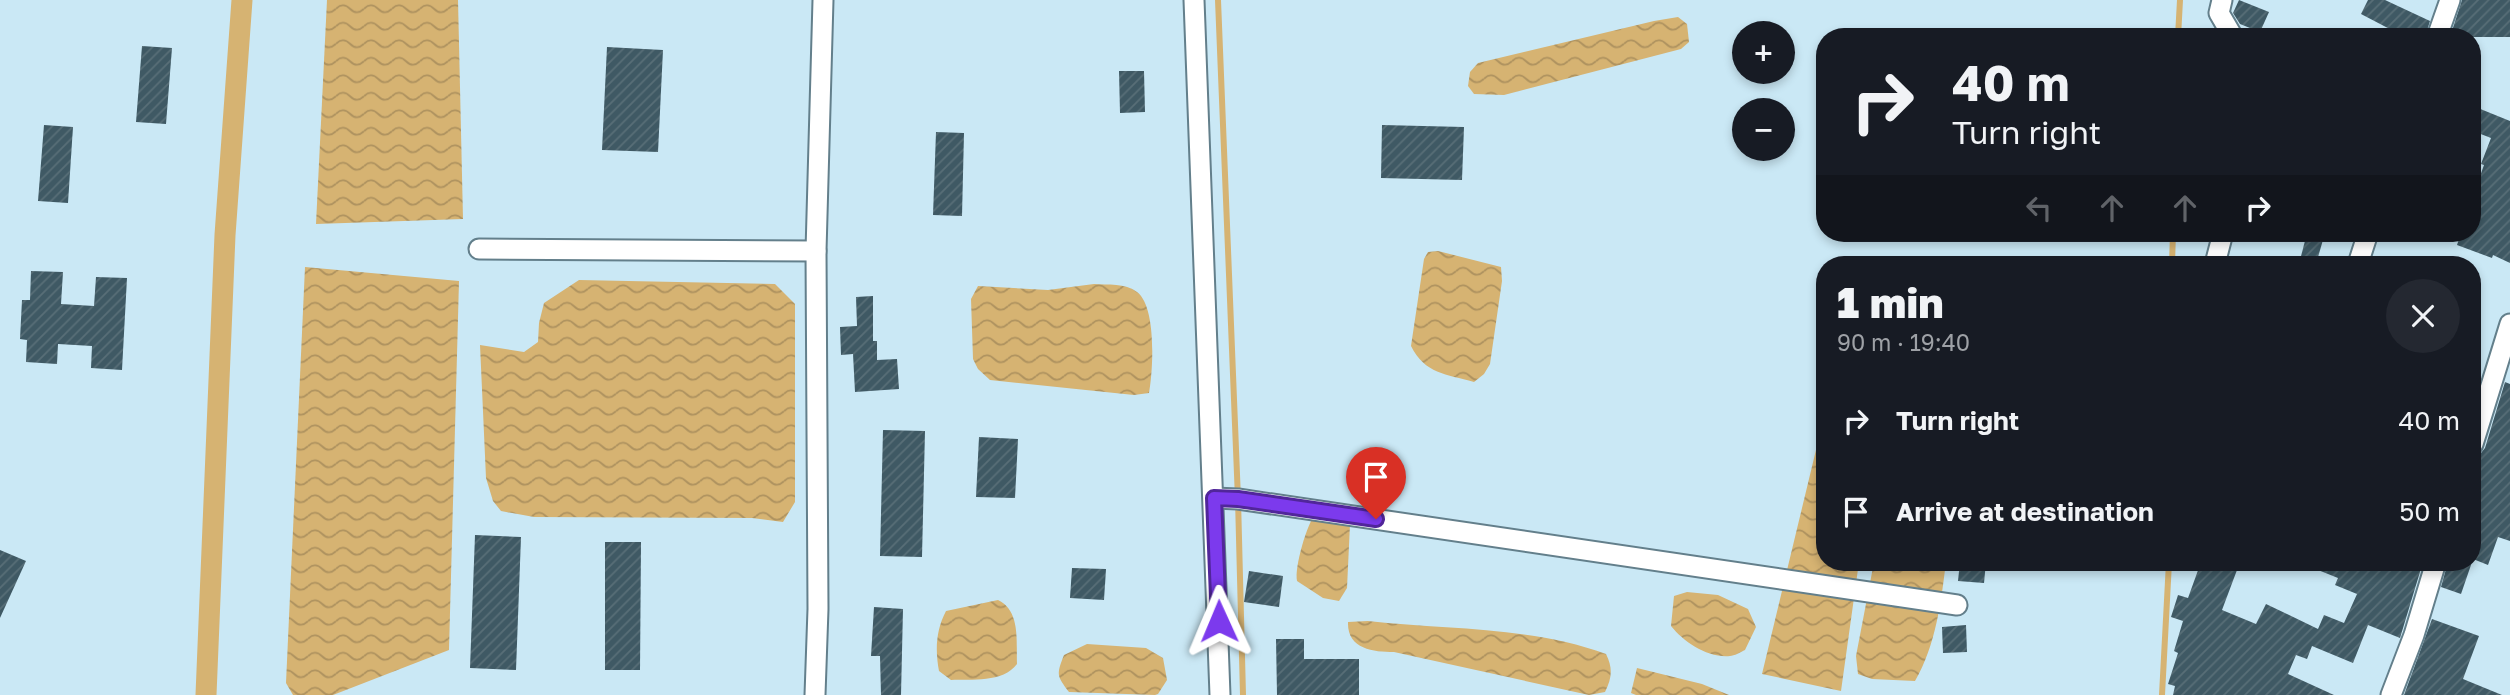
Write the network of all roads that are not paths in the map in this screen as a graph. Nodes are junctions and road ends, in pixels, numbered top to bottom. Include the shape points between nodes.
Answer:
1 (823, 0) edge
2 (1194, 0) edge
3 (2222, 0) edge
4 (2450, 0) edge
5 (2227, 28) edge
6 (2440, 28) edge
7 (479, 249) dead end
8 (816, 251) junction
9 (2510, 324) edge
10 (2481, 418) edge
11 (1214, 498) junction
12 (2433, 571) edge
13 (1957, 605) dead end
14 (815, 695) edge
15 (1220, 695) edge
16 (2391, 695) edge

1 - 8 street
2 - 11 street
3 - 5 street via 2218,13
4 - 6 street
7 - 8 street
8 - 14 street
9 - 10 street
11 - 13 street
11 - 15 street
12 - 16 street

